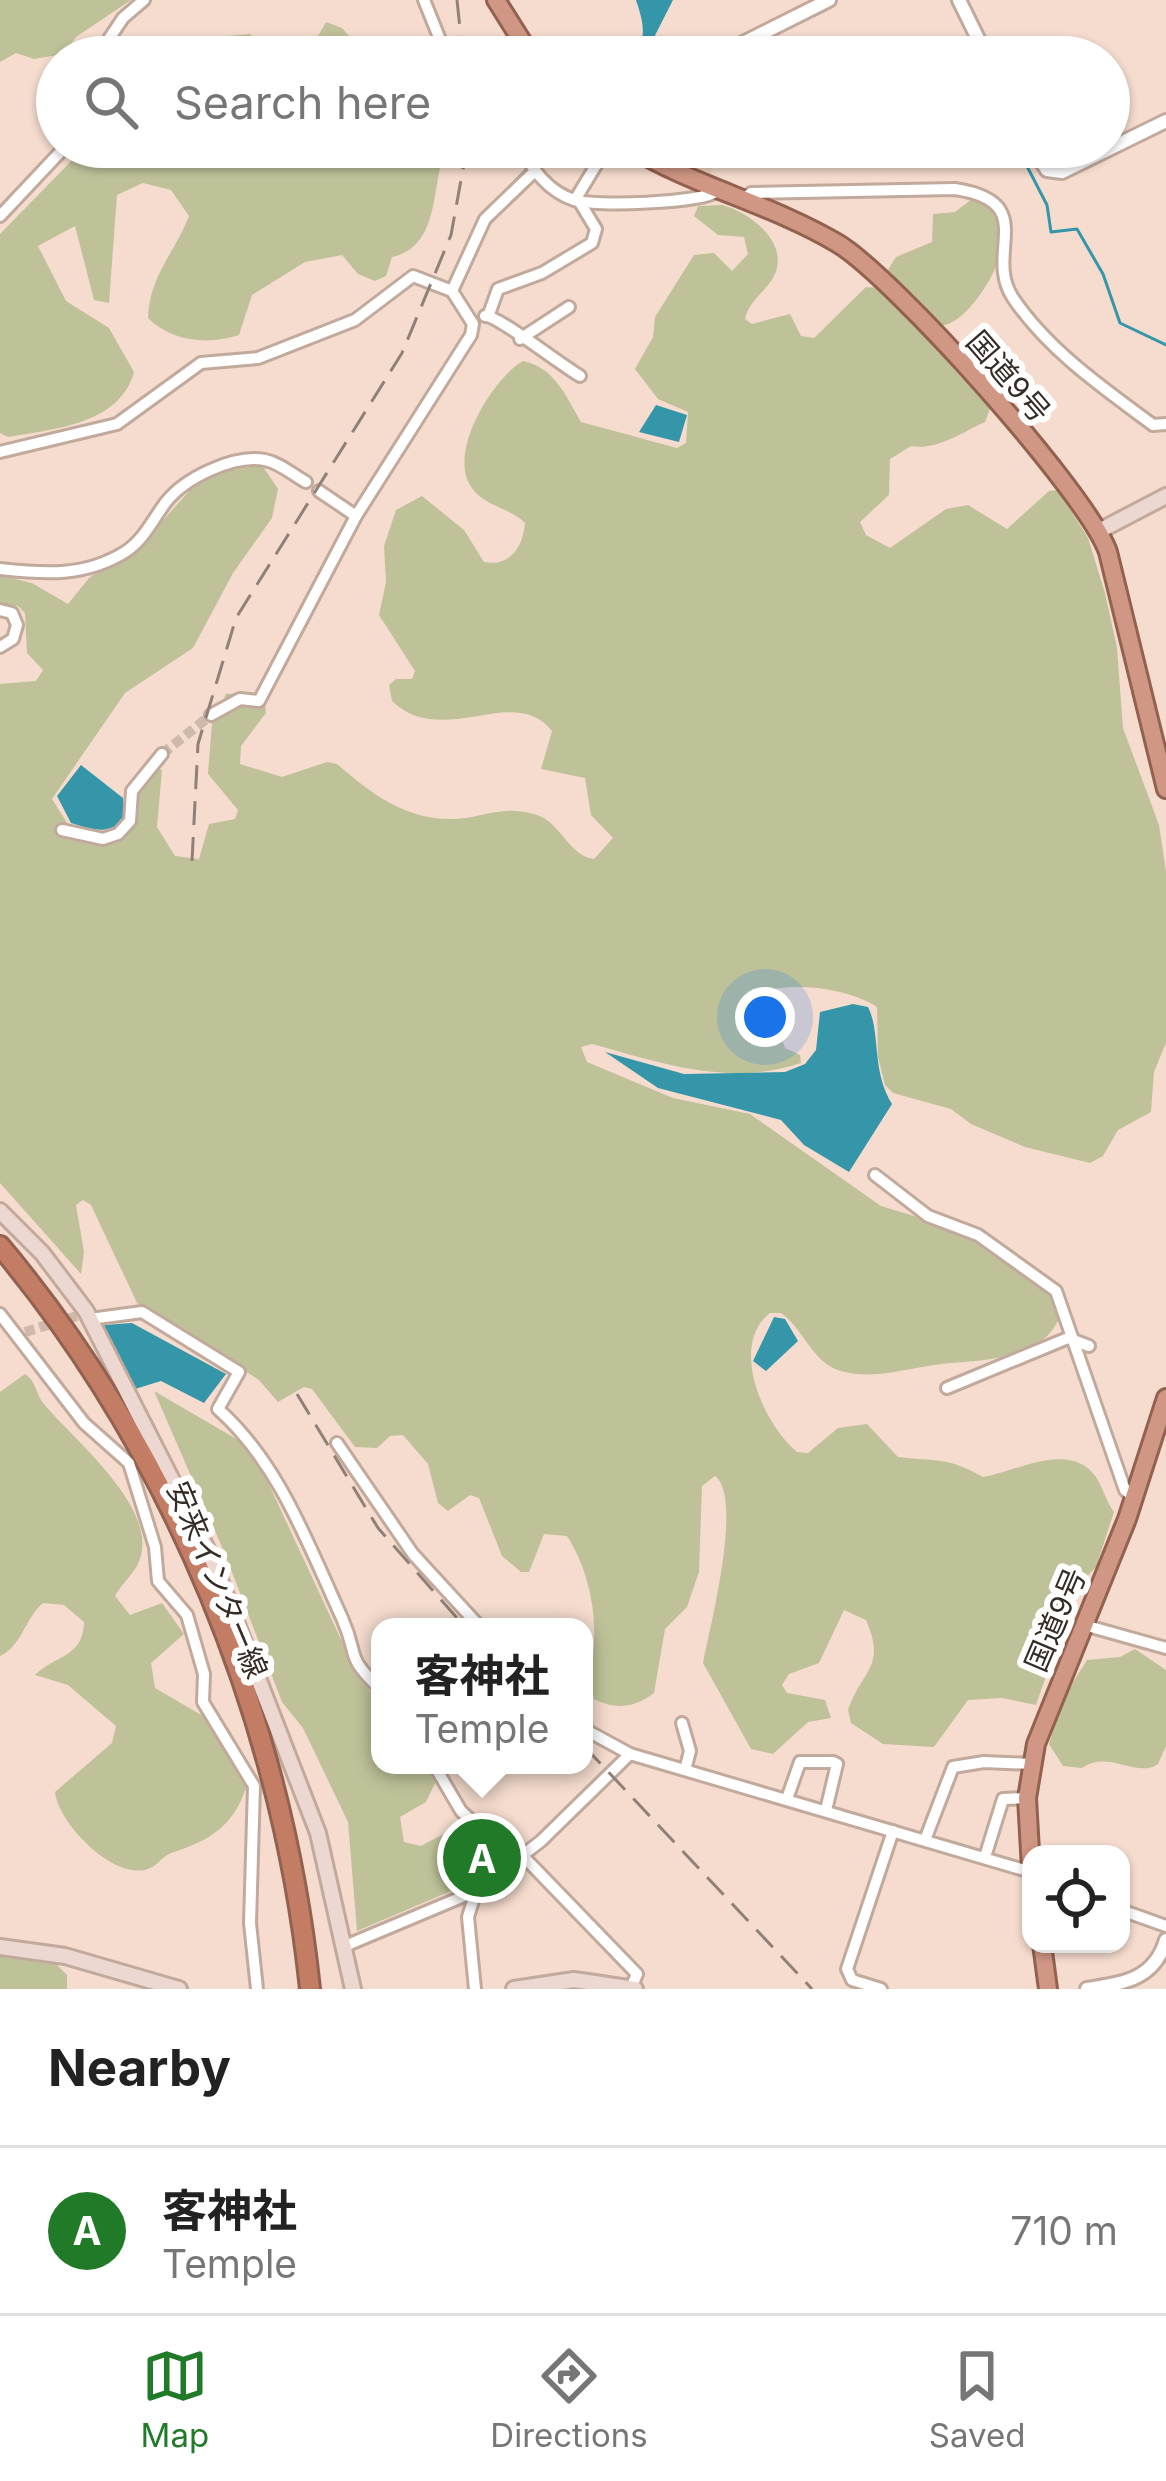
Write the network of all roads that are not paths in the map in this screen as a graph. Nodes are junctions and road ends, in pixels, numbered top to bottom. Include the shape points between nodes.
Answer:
1 (144, 0) edge
2 (424, 0) edge
3 (496, 0) edge
4 (829, 0) edge
5 (959, 0) edge
6 (809, 4) edge
7 (112, 36) edge
8 (439, 36) edge
9 (519, 36) edge
10 (752, 36) edge
11 (977, 36) edge
12 (1166, 122) edge
13 (1130, 139) edge
14 (45, 168) edge
15 (531, 168) edge
16 (533, 168) edge
17 (596, 168) edge
18 (671, 168) edge
19 (718, 191) junction
20 (742, 200) junction
21 (577, 201) junction
22 (0, 216) edge
23 (452, 291) junction
24 (569, 308) dead end
25 (489, 314) junction
26 (472, 324) junction
27 (520, 339) junction
28 (580, 376) dead end
29 (1166, 424) edge
30 (0, 452) edge
31 (306, 482) dead end
32 (319, 491) dead end
33 (1166, 496) edge
34 (356, 516) junction
35 (1101, 530) junction
36 (0, 569) edge
37 (0, 610) edge
38 (0, 647) edge
39 (211, 716) tunnel mouth
40 (162, 754) tunnel mouth
41 (1166, 789) edge
42 (62, 830) dead end
43 (875, 1175) dead end
44 (0, 1211) edge
45 (0, 1246) edge
46 (0, 1314) edge
47 (84, 1316) junction
48 (1068, 1338) junction
49 (1089, 1346) dead end
50 (947, 1388) dead end
51 (1166, 1397) edge
52 (338, 1443) dead end
53 (1134, 1498) junction
54 (472, 1618) edge
55 (1084, 1625) junction
56 (1166, 1648) edge
57 (371, 1680) edge
58 (682, 1724) dead end
59 (593, 1734) edge
60 (631, 1754) junction
61 (1031, 1764) junction
62 (685, 1770) junction
63 (439, 1774) edge
64 (788, 1796) dead end
65 (1027, 1798) junction
66 (826, 1810) junction
67 (893, 1831) junction
68 (925, 1840) junction
69 (1030, 1845) edge
70 (517, 1856) junction
71 (985, 1857) junction
72 (1022, 1868) edge
73 (476, 1891) junction
74 (1130, 1913) edge
75 (1166, 1926) edge
76 (1166, 1940) edge
77 (345, 1946) junction
78 (0, 1947) edge
79 (1043, 1953) edge
80 (1164, 1957) edge
81 (310, 1985) edge
82 (633, 1988) edge
83 (179, 1989) edge
84 (257, 1989) edge
85 (353, 1989) edge
86 (475, 1989) edge
87 (514, 1989) edge
88 (881, 1989) edge
89 (1048, 1989) edge
90 (1087, 1989) edge

1 - 7 street
2 - 8 street
3 - 9 highway
4 - 6 street
5 - 11 street
6 - 10 street
12 - 13 street
14 - 22 street
15 - 23 street via 485,219
16 - 21 street
17 - 21 street
18 - 19 highway, 国道9号
19 - 20 highway, 国道9号
19 - 21 street
20 - 29 street via 751,193 955,189 986,196 1001,211 1012,297 1090,379 1153,424
20 - 35 highway, 国道9号 via 821,234 868,266
21 - 25 street via 596,229 592,243 498,290
23 - 26 street
23 - 30 street via 413,276 355,320 258,358 201,363 117,424
24 - 27 street
25 - 26 street
25 - 27 street
26 - 34 street
27 - 28 street
31 - 36 street via 264,460 230,465 172,495 134,545 106,561 69,573
32 - 34 street
33 - 35 main road
34 - 39 street via 260,701 240,699
35 - 41 highway, 国道9号
37 - 38 street via 17,625 13,640
40 - 42 street via 132,791 130,821 118,834
43 - 48 street via 928,1216 978,1234 1050,1285 1063,1301
44 - 47 main road, 安来インター線 via 42,1253
45 - 81 highway via 97,1379 196,1563 280,1810
46 - 84 street via 84,1423 129,1463 158,1581 187,1615 204,1674 203,1702 254,1786 250,1923
47 - 57 street via 142,1312 239,1372 218,1408 260,1452 345,1625 352,1662
47 - 77 main road, 安来インター線 via 175,1480 236,1617 318,1833
48 - 49 street
48 - 50 street
48 - 53 street
51 - 53 highway, 国道9号
52 - 54 street via 413,1554
53 - 55 highway, 国道9号
55 - 56 street
55 - 61 highway, 国道9号
58 - 62 street via 690,1751
59 - 60 street
60 - 62 street
60 - 70 street
61 - 65 highway, 国道9号
61 - 68 street via 952,1768
62 - 66 street
63 - 70 street via 461,1811
64 - 66 street via 802,1761 838,1762
65 - 69 highway, 国道9号
65 - 71 street via 1004,1797
66 - 67 street
67 - 68 street
67 - 88 street via 846,1973
68 - 71 street
70 - 73 street
70 - 82 street via 637,1974
71 - 72 street
73 - 77 street
73 - 86 street via 469,1917
74 - 75 street
76 - 80 street
77 - 85 main road, 安来インター線
78 - 83 main road
79 - 89 highway
80 - 90 street via 1132,1981
82 - 87 main road via 574,1979

